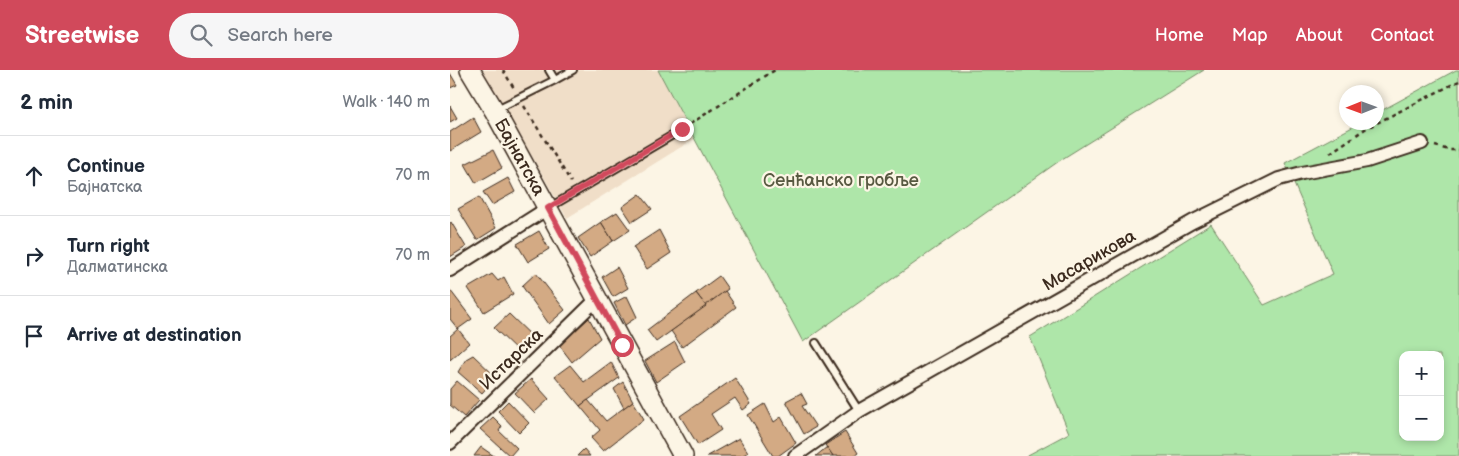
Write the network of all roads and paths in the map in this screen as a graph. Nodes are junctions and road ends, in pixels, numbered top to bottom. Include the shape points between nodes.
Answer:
1 (470, 70) edge
2 (549, 70) edge
3 (573, 70) edge
4 (774, 70) edge
5 (555, 80) junction
6 (1459, 81) edge
7 (494, 110) junction
8 (682, 129) joint
9 (1422, 143) joint
10 (1459, 150) edge
11 (1325, 156) dead end
12 (548, 208) junction
13 (450, 270) edge
14 (597, 300) junction
15 (816, 342) dead end
16 (859, 411) junction
17 (450, 443) edge
18 (683, 456) edge
19 (795, 456) edge

1 - 7 main road, Бајнатска
2 - 5 lane
3 - 5 lane
4 - 8 path
5 - 7 lane
6 - 11 path via 1365,129
7 - 12 main road, Бајнатска
8 - 12 lane
9 - 10 path
9 - 16 street, Масарикова via 1366,161 1279,179 1192,222
12 - 13 street
12 - 14 main road, Бајнатска
14 - 17 street, Истарска
14 - 18 main road, Бајнатска
15 - 16 lane
16 - 19 street, Масарикова

